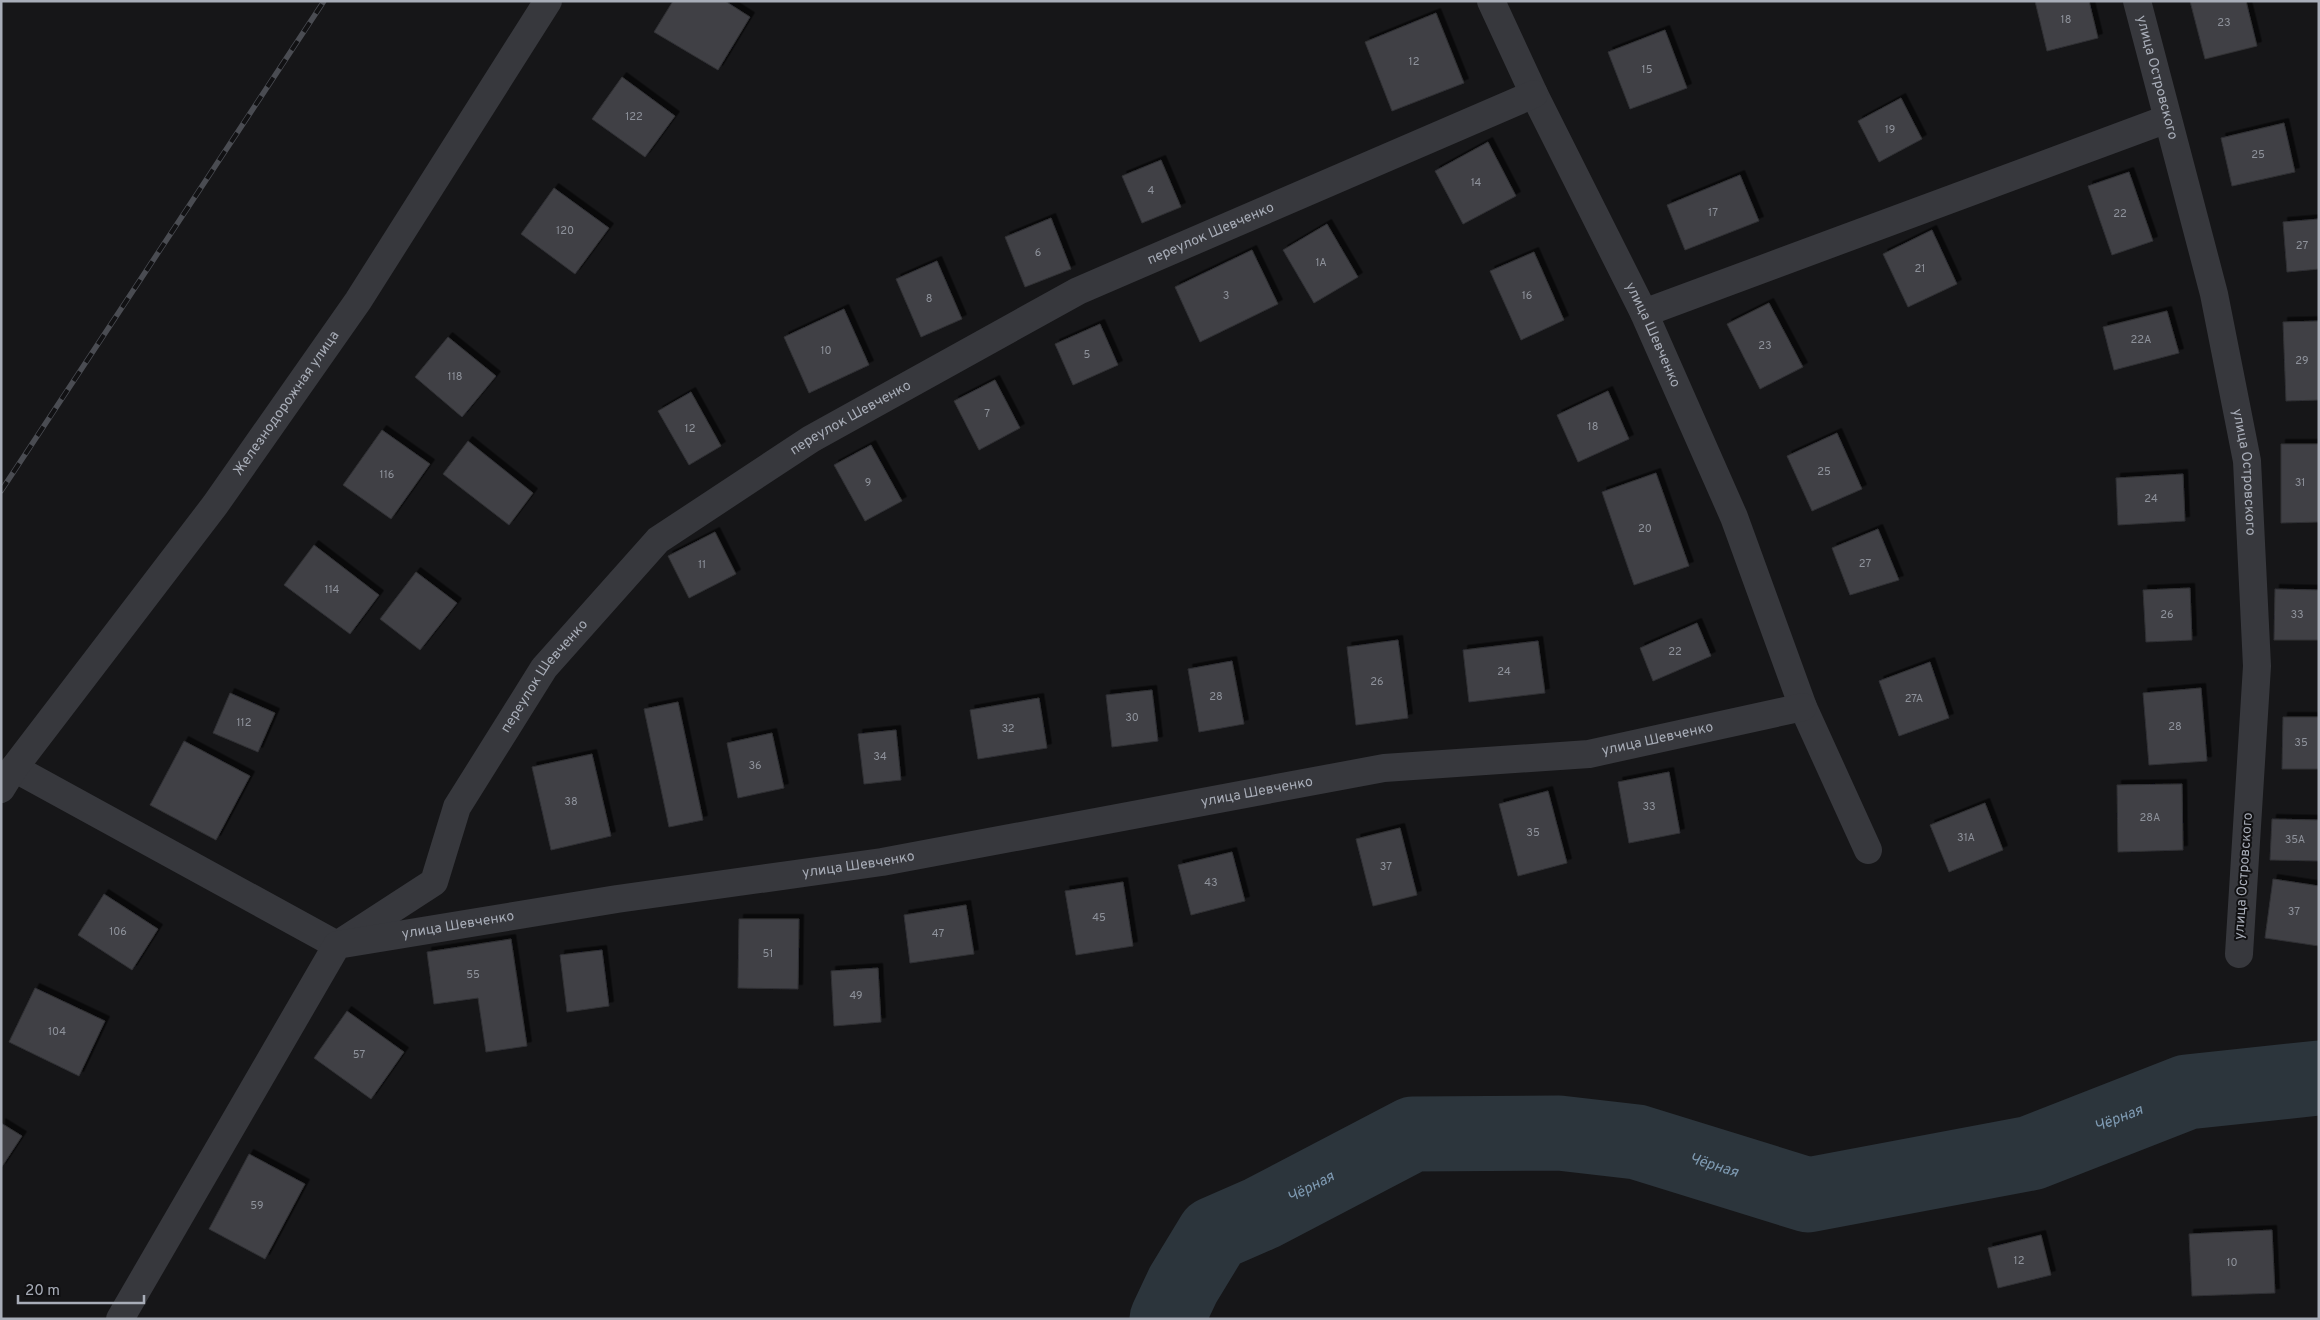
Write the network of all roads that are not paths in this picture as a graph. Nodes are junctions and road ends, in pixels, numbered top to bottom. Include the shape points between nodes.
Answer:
1 (548, 1) edge
2 (1491, 1) edge
3 (2137, 1) edge
4 (1534, 94) junction
5 (2167, 119) junction
6 (1644, 313) junction
7 (1803, 707) junction
8 (7, 778) edge
9 (1868, 850) dead end
10 (337, 945) junction
11 (2239, 954) dead end
12 (120, 1319) edge

1 - 8 street, Железнодорожная улица via 352,310 216,505
2 - 4 street, улица Шевченко
3 - 5 street, улица Островского
4 - 6 street, улица Шевченко
4 - 10 street, переулок Шевченко via 1078,291 811,439 658,540 544,668 457,807 434,882
5 - 6 street
5 - 11 street, улица Островского via 2214,294 2247,462 2257,666
6 - 7 street, улица Шевченко via 1734,517
7 - 9 street, улица Шевченко
7 - 10 street, улица Шевченко via 1589,754 1384,768 882,862 617,899
8 - 10 street
10 - 12 street

